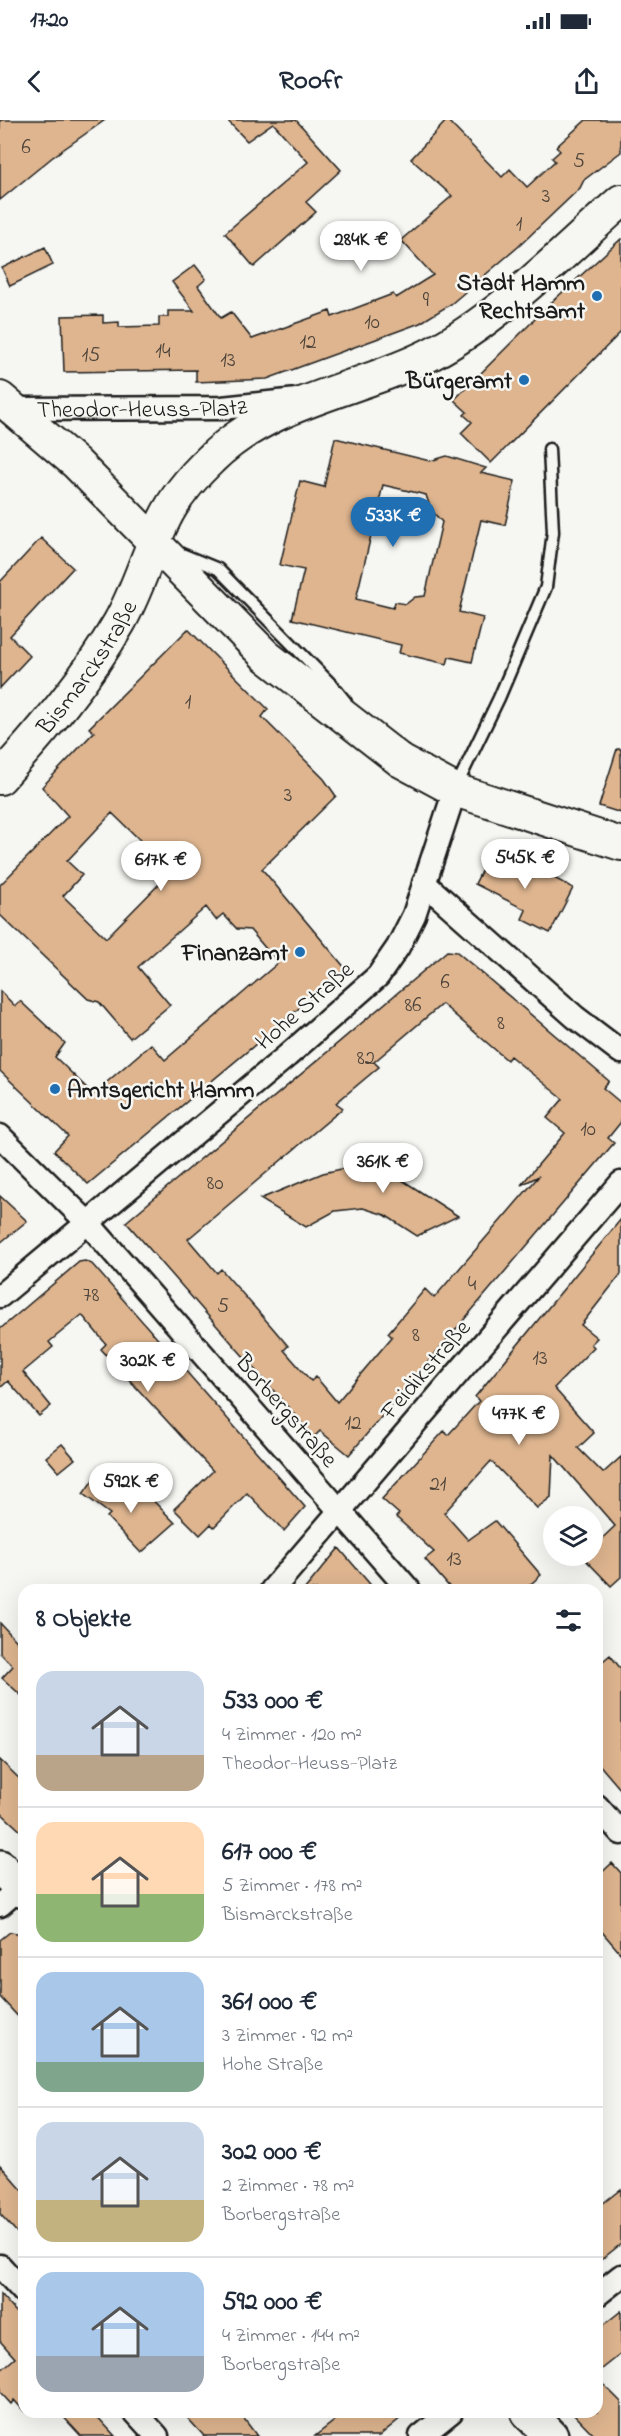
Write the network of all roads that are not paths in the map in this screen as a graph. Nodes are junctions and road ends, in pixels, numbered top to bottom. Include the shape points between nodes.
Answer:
1 (621, 201) edge
2 (317, 399) junction
3 (8, 403) edge
4 (549, 449) dead end
5 (154, 543) junction
6 (0, 778) edge
7 (455, 790) junction
8 (621, 844) edge
9 (424, 883) junction
10 (621, 1051) edge
11 (0, 1136) edge
12 (621, 1183) edge
13 (88, 1223) junction
14 (0, 1296) edge
15 (339, 1510) junction
16 (277, 1584) edge
17 (404, 1584) edge
18 (0, 2266) edge
19 (621, 2276) edge
20 (18, 2286) edge
21 (603, 2290) edge
22 (140, 2418) edge
23 (444, 2418) edge
24 (534, 2418) edge
25 (157, 2436) edge
26 (421, 2436) edge
27 (551, 2436) edge

1 - 2 street, Theodor-Heuss-Platz via 485,319 432,354
2 - 3 street, Theodor-Heuss-Platz via 222,408
2 - 5 street, Theodor-Heuss-Platz via 260,423 212,458 176,501
3 - 5 street, Theodor-Heuss-Platz via 76,463
4 - 7 lane via 553,532 546,587
5 - 6 street, Bismarckstraße via 132,598 95,662
5 - 7 street, Theodor-Heuss-Platz via 266,656 379,745 425,776
7 - 8 street, Theodor-Heuss-Platz
7 - 9 street, Hohe Straße
9 - 10 street via 603,1041
9 - 13 street, Hohe Straße via 398,948 378,976
11 - 13 street, Borbergstraße
12 - 15 street, Feidikstraße
13 - 14 street, Hohe Straße
13 - 15 street, Borbergstraße
15 - 16 street, Feidikstraße
15 - 17 street, Borbergstraße
18 - 20 street
19 - 21 street
22 - 25 street
23 - 26 street
24 - 27 main road

